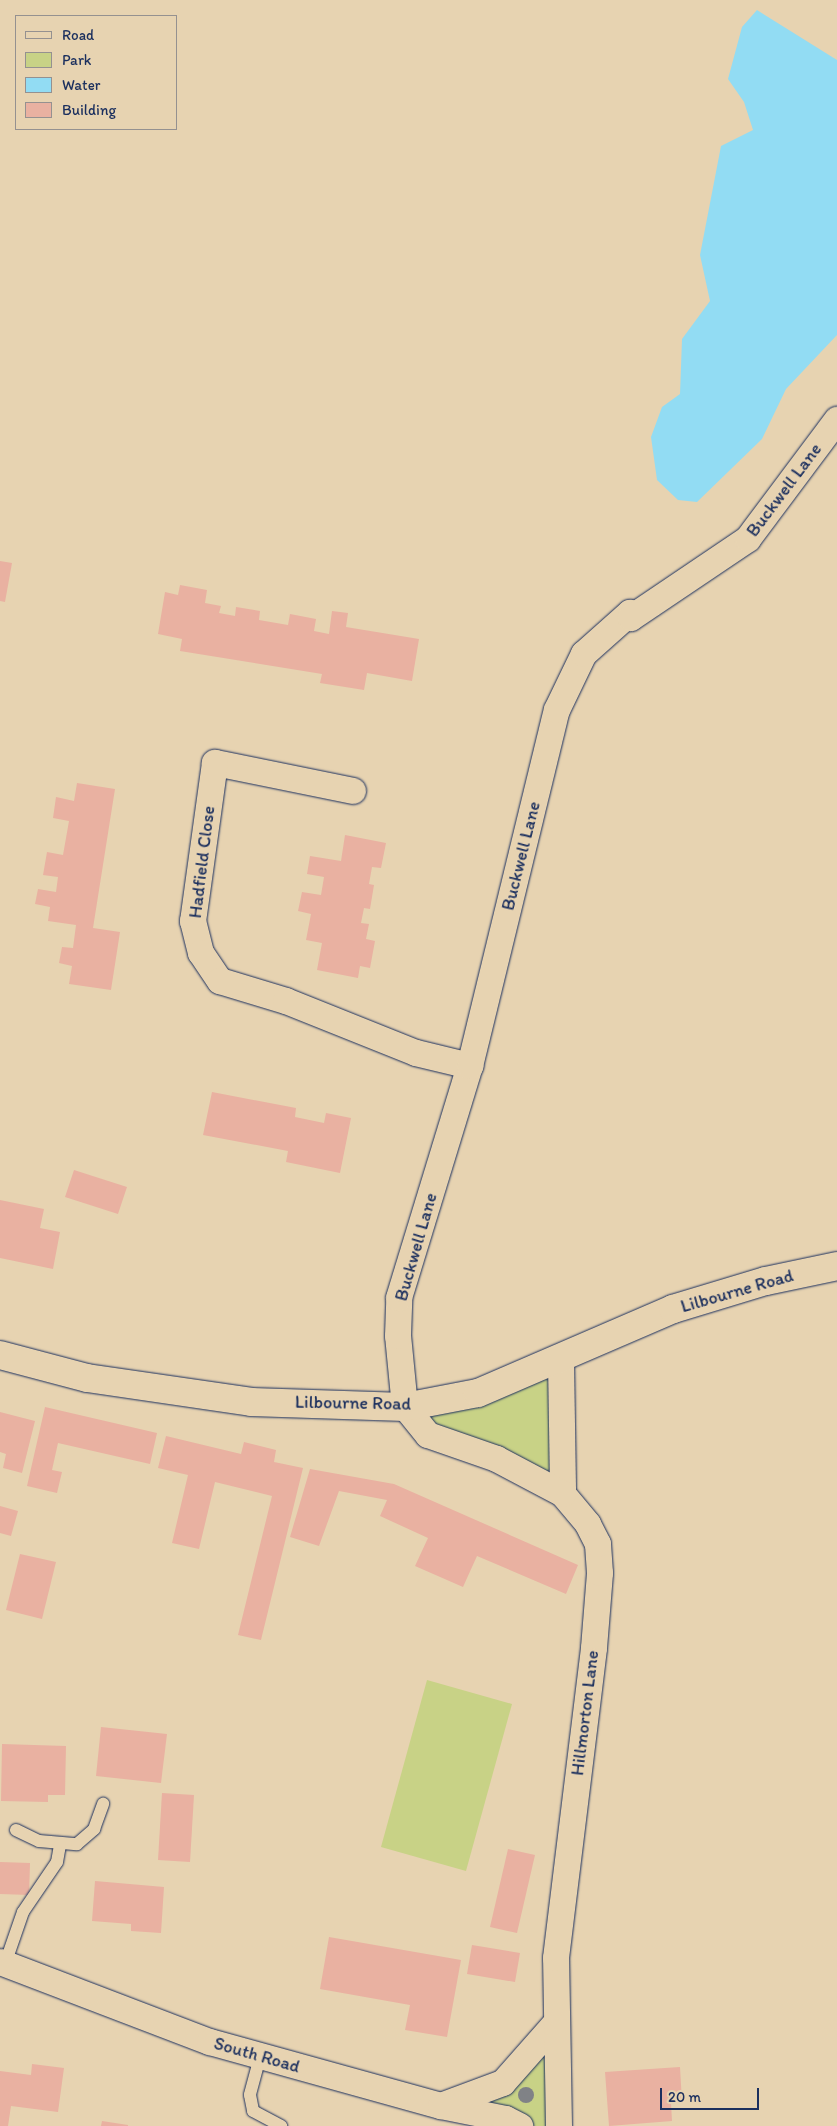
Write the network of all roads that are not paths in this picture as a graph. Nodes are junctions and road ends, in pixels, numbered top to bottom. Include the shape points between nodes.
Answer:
1 (837, 420) edge
2 (353, 791) dead end
3 (470, 1066) junction
4 (837, 1266) edge
5 (0, 1356) edge
6 (561, 1361) junction
7 (405, 1407) junction
8 (563, 1494) junction
9 (104, 1804) dead end
10 (16, 1830) dead end
11 (60, 1845) junction
12 (2, 1963) edge
13 (555, 2024) junction
14 (260, 2057) junction
15 (441, 2106) junction
16 (281, 2126) edge
17 (520, 2126) edge
18 (559, 2126) edge

1 - 3 street, Buckwell Lane via 748,539 631,618 630,613 584,654 557,710
2 - 3 street, Hadfield Close via 215,763 193,921 201,953 220,981 286,1001 416,1053
3 - 7 street, Buckwell Lane via 399,1298 398,1336
4 - 6 street, Lilbourne Road via 766,1281 674,1309
5 - 7 street, Lilbourne Road via 87,1378 251,1402
6 - 7 street, Lilbourne Road via 478,1393
6 - 8 street
7 - 8 street, Hillmorton Lane via 428,1435 497,1459
8 - 13 street, Hillmorton Lane via 588,1524 598,1544 600,1573 556,1958
9 - 11 lane via 89,1836 77,1844
10 - 11 lane via 39,1841
11 - 12 lane via 57,1862 23,1912
12 - 14 street, South Road via 210,2042
13 - 15 street via 503,2083
13 - 18 street, Hillmorton Lane
14 - 15 street, South Road
14 - 16 lane via 250,2095 252,2112
15 - 17 street, South Road via 506,2119

